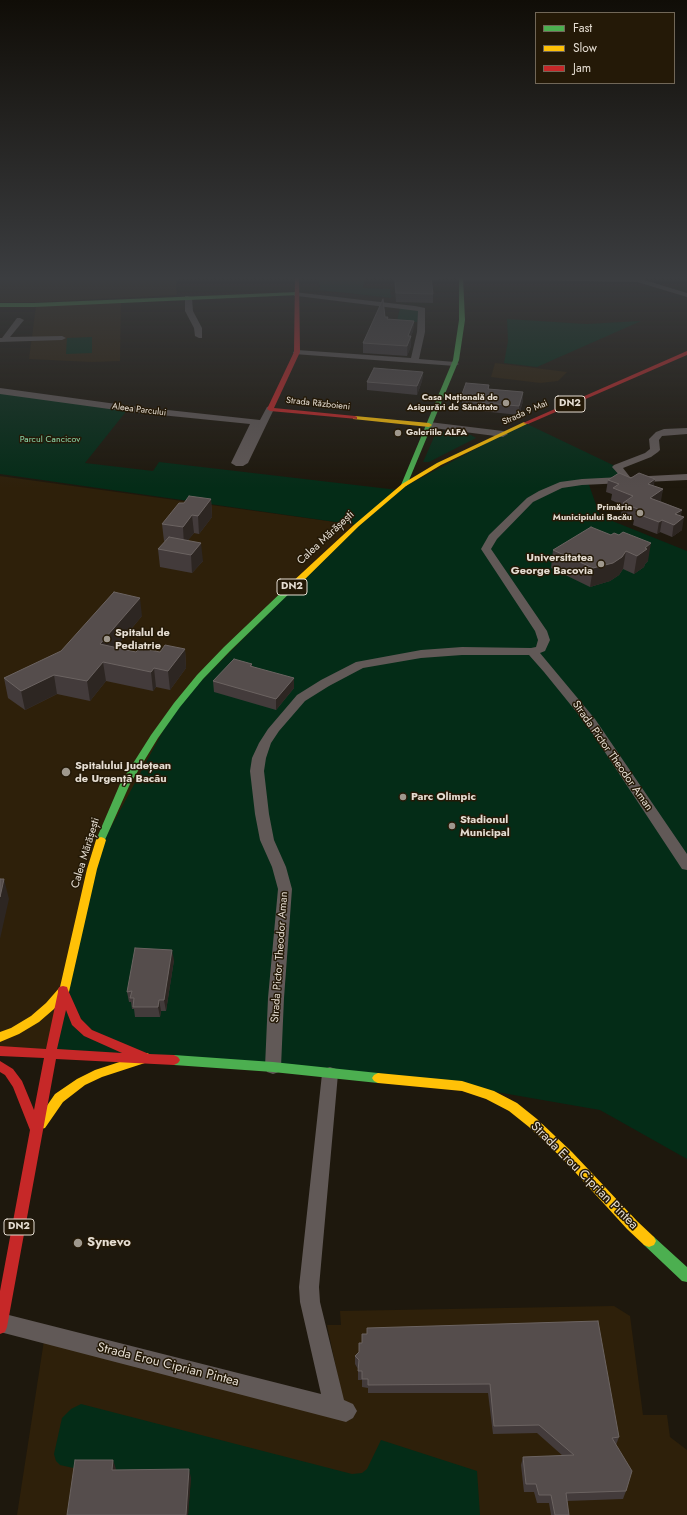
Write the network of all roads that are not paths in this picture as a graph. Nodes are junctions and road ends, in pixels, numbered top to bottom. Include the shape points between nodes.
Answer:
1 (298, 347) edge
2 (417, 347) edge
3 (458, 347) edge
4 (298, 352) junction
5 (686, 354) edge
6 (414, 361) junction
7 (455, 364) junction
8 (0, 391) edge
9 (270, 409) junction
10 (429, 425) junction
11 (687, 431) edge
12 (503, 434) junction
13 (687, 477) edge
14 (628, 480) junction
15 (401, 488) junction
16 (532, 652) junction
17 (687, 865) edge
18 (63, 990) junction
19 (0, 1038) edge
20 (0, 1051) edge
21 (50, 1053) junction
22 (147, 1058) junction
23 (0, 1066) edge
24 (273, 1067) junction
25 (330, 1074) junction
26 (37, 1131) junction
27 (687, 1276) edge
28 (0, 1325) edge

1 - 4 main road, Strada Războieni
2 - 6 street
3 - 7 main road, Calea Mărășești
4 - 6 street
4 - 9 main road, Strada Războieni
5 - 12 main road, Strada 9 Mai / DN2
6 - 7 street
7 - 10 main road, Calea Mărășești
8 - 9 street, Aleea Parcului via 131,409 259,422
9 - 10 main road, Strada Războieni
10 - 12 street, Strada Războieni
10 - 15 main road, Calea Mărășești
11 - 14 street via 658,434 654,439 655,450 617,467
12 - 15 main road, Strada 9 Mai / DN2 via 439,464
13 - 14 street
14 - 16 street via 571,483 546,490 530,500 488,544 486,550 496,568 541,631 544,640 541,649
15 - 18 main road, Calea Mărășești / DN2 via 357,525 227,649 200,677 154,737 125,784 101,840
16 - 17 street, Strada Pictor Theodor Aman via 591,722
16 - 24 street, Strada Pictor Theodor Aman via 462,651 421,654 360,665 302,698 287,713 265,743 259,758 258,771 262,814 267,840 280,867 285,889
18 - 19 main road via 35,1019
18 - 21 main road, Calea Mărășești / DN2
18 - 22 main road via 76,1022 88,1033
20 - 21 main road, Strada Erou Ciprian Pintea
21 - 22 main road, Strada Erou Ciprian Pintea
21 - 26 main road, Calea Mărășești / DN2
22 - 24 main road, Strada Erou Ciprian Pintea
22 - 26 main road via 99,1073 81,1082 59,1098
23 - 26 main road via 9,1072 18,1085
24 - 25 main road, Strada Erou Ciprian Pintea
25 - 27 main road, Strada Erou Ciprian Pintea via 462,1086 490,1095 513,1107 534,1123 568,1156 632,1225
25 - 28 street, Strada Erou Ciprian Pintea via 309,1287 311,1308 340,1410
26 - 28 main road, Calea Mărășești / DN2

